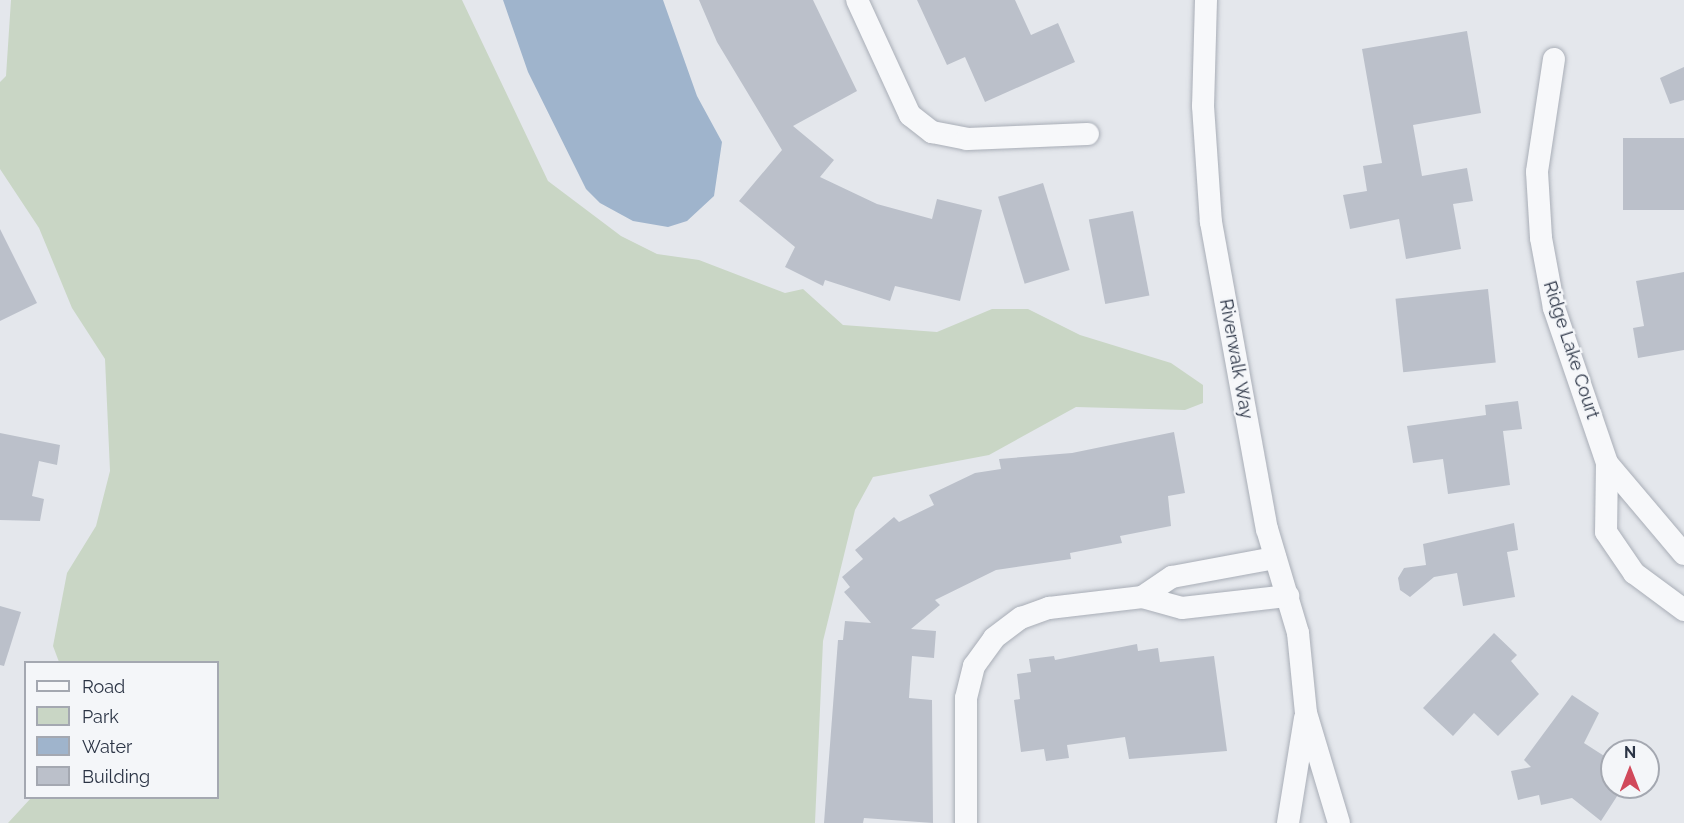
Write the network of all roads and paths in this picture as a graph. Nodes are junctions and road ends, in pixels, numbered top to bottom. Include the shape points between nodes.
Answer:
1 (857, 0) edge
2 (1206, 0) edge
3 (1554, 59) dead end
4 (1088, 134) dead end
5 (1607, 463) junction
6 (1684, 554) edge
7 (1275, 558) junction
8 (1288, 596) junction
9 (1142, 597) junction
10 (1684, 610) edge
11 (1306, 713) junction
12 (966, 823) edge
13 (1288, 823) edge
14 (1339, 823) edge

1 - 4 street via 910,115 932,132 967,139
2 - 7 street, Riverwalk Way via 1204,118 1211,222
3 - 5 street, Ridge Lake Court via 1539,142 1540,238 1554,308
5 - 6 street, Ridge Lake Court
5 - 10 street, Ridge Lake Court via 1606,532 1634,573
7 - 8 street, Riverwalk Way
7 - 9 street via 1172,577
8 - 9 street via 1182,608
8 - 11 street, Riverwalk Way via 1302,662
9 - 12 street via 1049,608 1021,618 994,638 974,666 966,698
11 - 13 street, Riverwalk Way
11 - 14 street, Riverwalk Way

